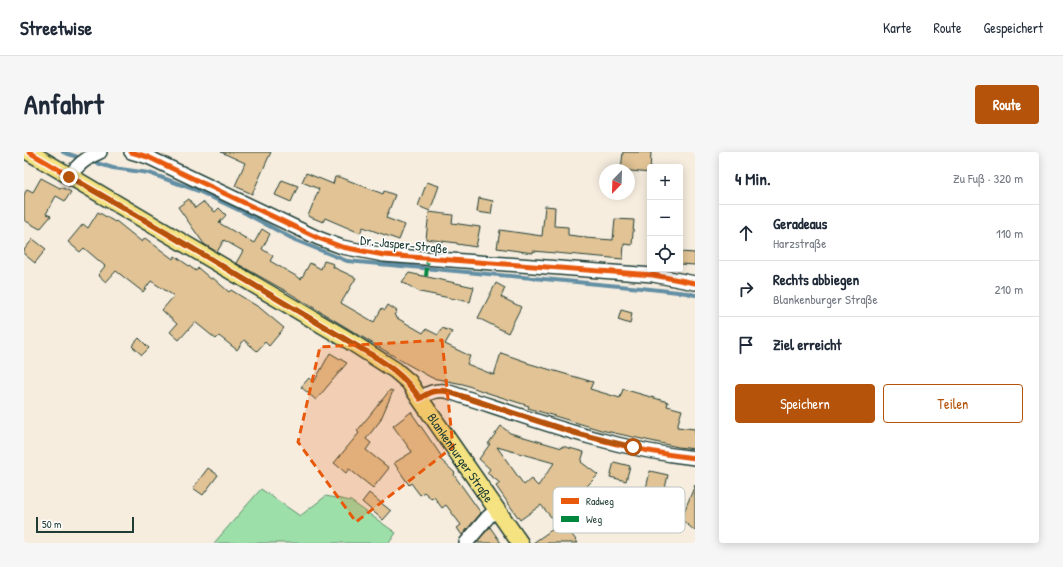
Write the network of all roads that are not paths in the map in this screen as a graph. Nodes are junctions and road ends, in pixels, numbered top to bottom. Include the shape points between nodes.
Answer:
1 (29, 152) edge
2 (131, 152) edge
3 (96, 154) edge
4 (150, 155) edge
5 (72, 172) junction
6 (695, 283) edge
7 (420, 398) junction
8 (695, 458) edge
9 (497, 509) junction
10 (466, 543) edge
11 (520, 543) edge

1 - 5 main road, Blankenburger Straße
2 - 4 street, Dr.-Jasper-Straße
3 - 5 street
4 - 6 street, Dr.-Jasper-Straße via 318,238 361,251 428,259 653,275
5 - 7 main road, Blankenburger Straße via 147,221 377,358 408,382
7 - 8 street via 436,390 446,391 575,433
7 - 9 main road, Blankenburger Straße
9 - 10 street
9 - 11 main road, Blankenburger Straße

